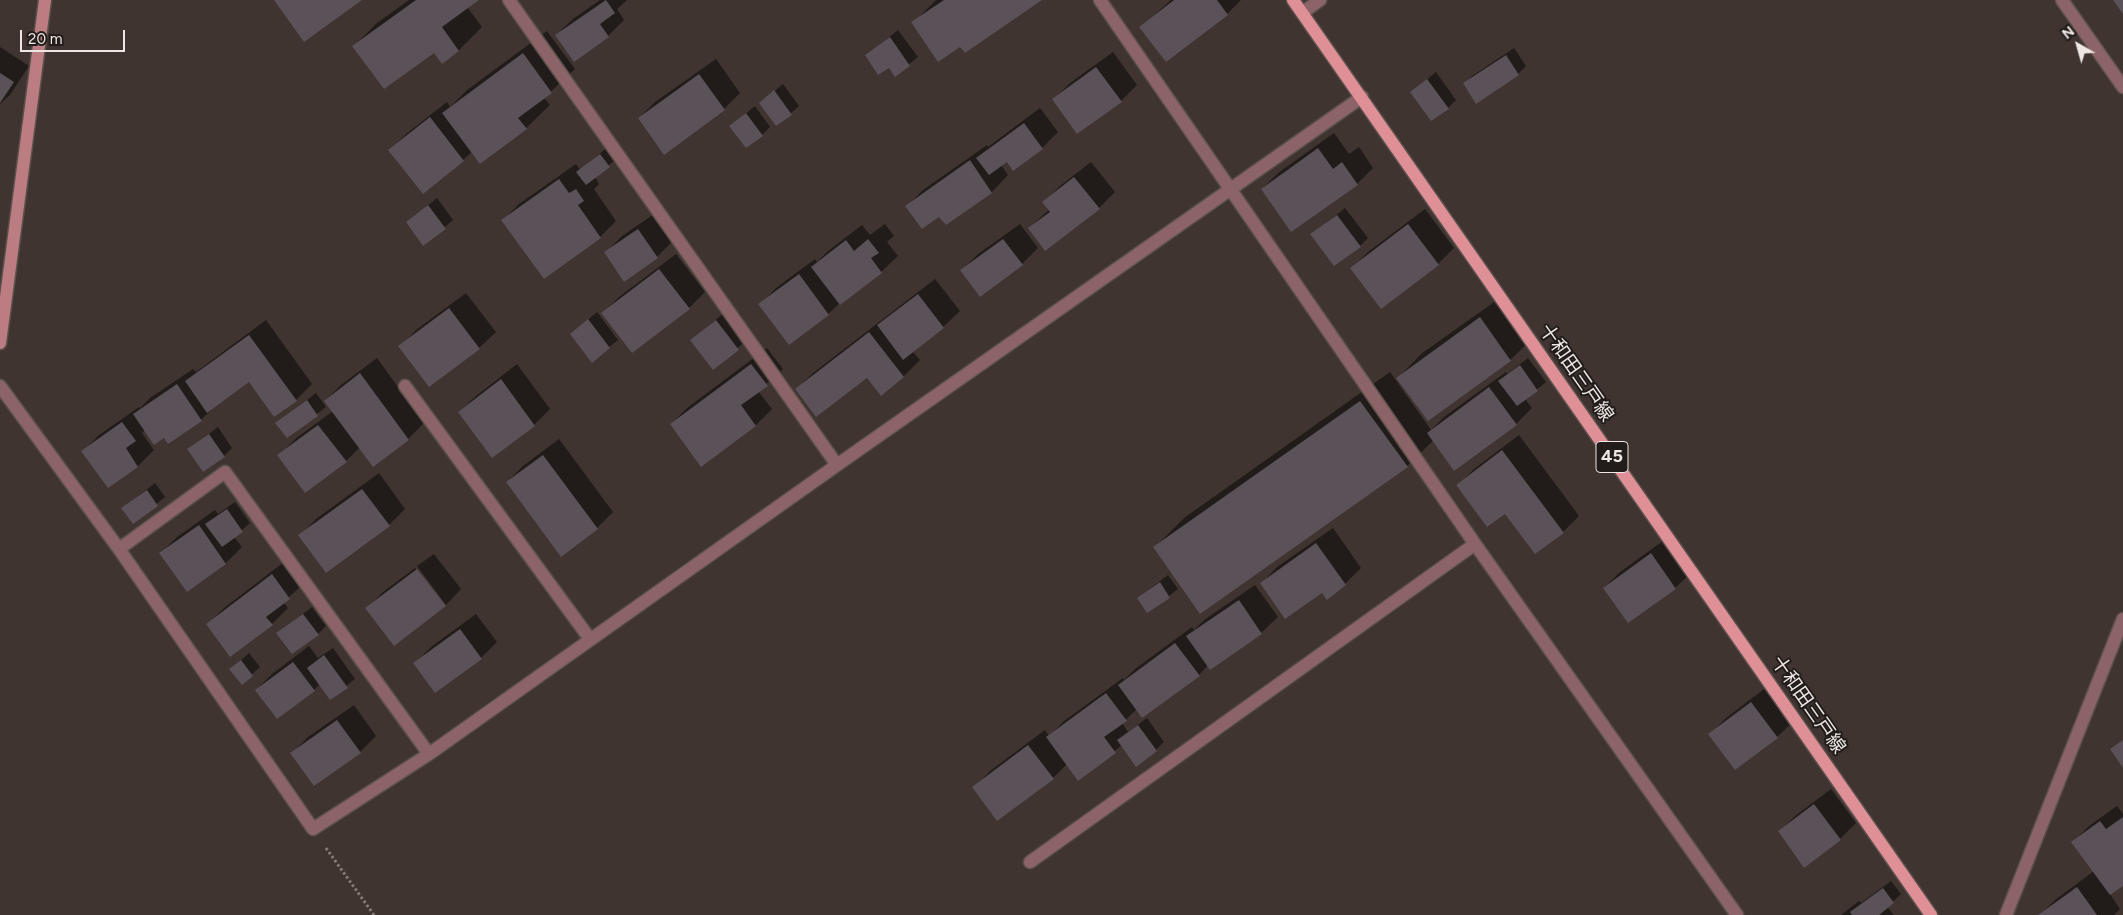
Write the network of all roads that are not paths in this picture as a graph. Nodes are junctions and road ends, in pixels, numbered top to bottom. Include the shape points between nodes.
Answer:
1 (45, 0) edge
2 (509, 0) edge
3 (1100, 0) edge
4 (1293, 0) edge
5 (1320, 0) edge
6 (2062, 0) edge
7 (1302, 13) junction
8 (2123, 86) edge
9 (1362, 98) junction
10 (1231, 188) junction
11 (0, 343) edge
12 (0, 386) edge
13 (404, 386) dead end
14 (837, 465) junction
15 (1475, 544) junction
16 (119, 548) junction
17 (2123, 619) edge
18 (590, 639) junction
19 (429, 754) junction
20 (1030, 862) dead end
21 (1737, 915) edge
22 (1931, 915) edge
23 (2006, 915) edge

1 - 11 main road
2 - 14 street
3 - 10 street
4 - 7 main road, 十和田三戸線 / 45
5 - 7 street
6 - 8 street
7 - 9 main road, 十和田三戸線 / 45
9 - 10 street
9 - 22 main road, 十和田三戸線 / 45
10 - 14 street
10 - 15 street
12 - 16 street
13 - 18 street
14 - 18 street
15 - 20 street
15 - 21 street
16 - 19 street via 225,472
16 - 19 street via 313,829
17 - 23 street
18 - 19 street

